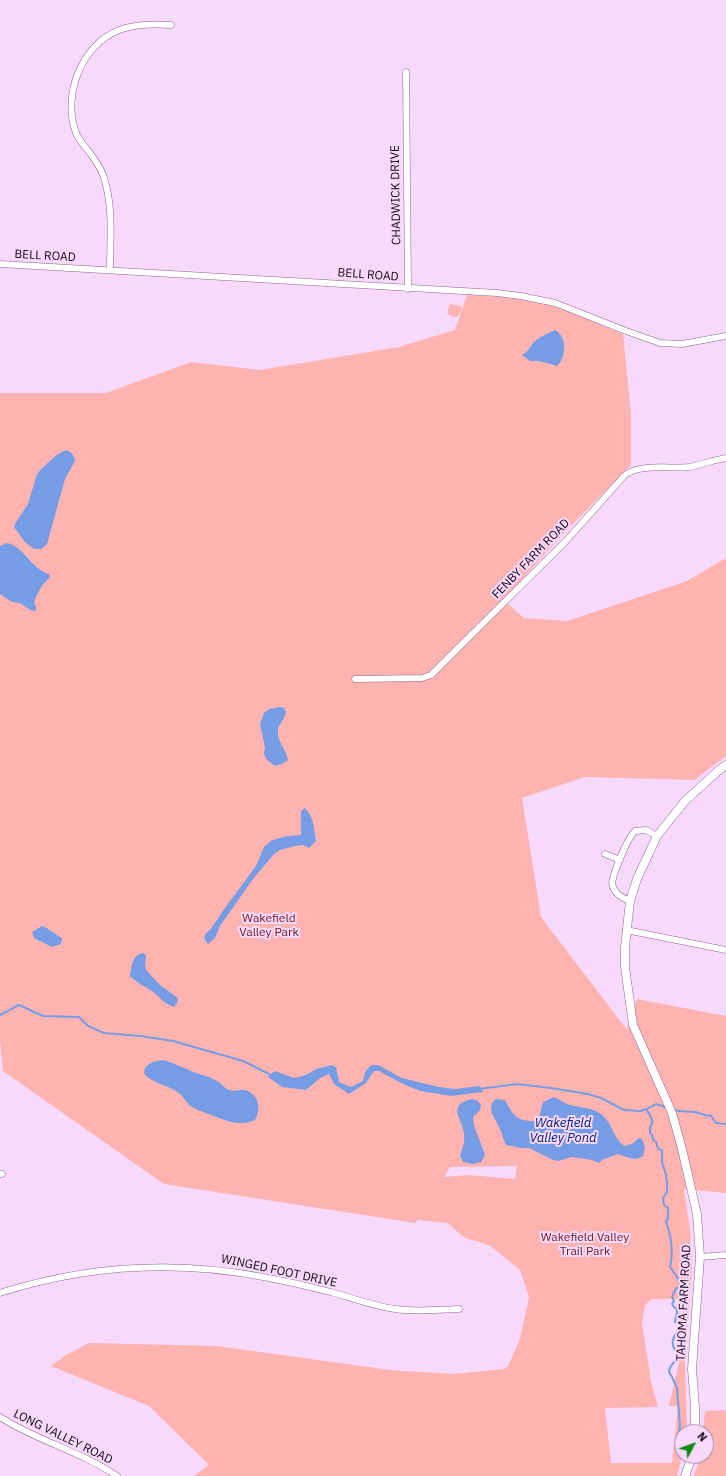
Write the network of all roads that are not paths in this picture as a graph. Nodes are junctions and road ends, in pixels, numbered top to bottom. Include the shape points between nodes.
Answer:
1 (170, 25) dead end
2 (406, 72) dead end
3 (0, 264) edge
4 (110, 270) junction
5 (408, 289) junction
6 (726, 336) edge
7 (726, 458) edge
8 (355, 679) dead end
9 (726, 765) edge
10 (657, 836) junction
11 (605, 854) dead end
12 (620, 860) junction
13 (630, 901) junction
14 (626, 930) junction
15 (726, 950) edge
16 (726, 1255) edge
17 (700, 1256) junction
18 (0, 1293) edge
19 (458, 1309) dead end
20 (0, 1417) edge
21 (695, 1424) edge
22 (690, 1464) edge
23 (117, 1476) edge
24 (686, 1476) edge

1 - 4 street via 131,27 118,30 107,37 91,52 72,92 71,112 76,133 97,164 106,185 110,208
2 - 5 street, CHADWICK DRIVE
3 - 4 street, BELL ROAD
4 - 5 street, BELL ROAD
5 - 6 street, BELL ROAD via 497,293 541,299 660,343 682,344
7 - 8 street, FENBY FARM ROAD via 690,466 631,471 566,541 431,675 422,678
9 - 10 street, TAHOMA FARM ROAD via 685,801
10 - 12 street via 646,830 635,832
10 - 13 street, TAHOMA FARM ROAD
11 - 12 street
12 - 13 street via 613,879 613,888 617,894
13 - 14 street, TAHOMA FARM ROAD
14 - 15 street
14 - 17 street, TAHOMA FARM ROAD via 625,967 633,1025 672,1114 697,1214
16 - 17 street
17 - 21 street, TAHOMA FARM ROAD via 692,1369
18 - 19 street, WINGED FOOT DRIVE via 50,1279 108,1270 148,1267 202,1268 270,1278 394,1309
20 - 23 street, LONG VALLEY ROAD via 25,1432 91,1461
22 - 24 street

